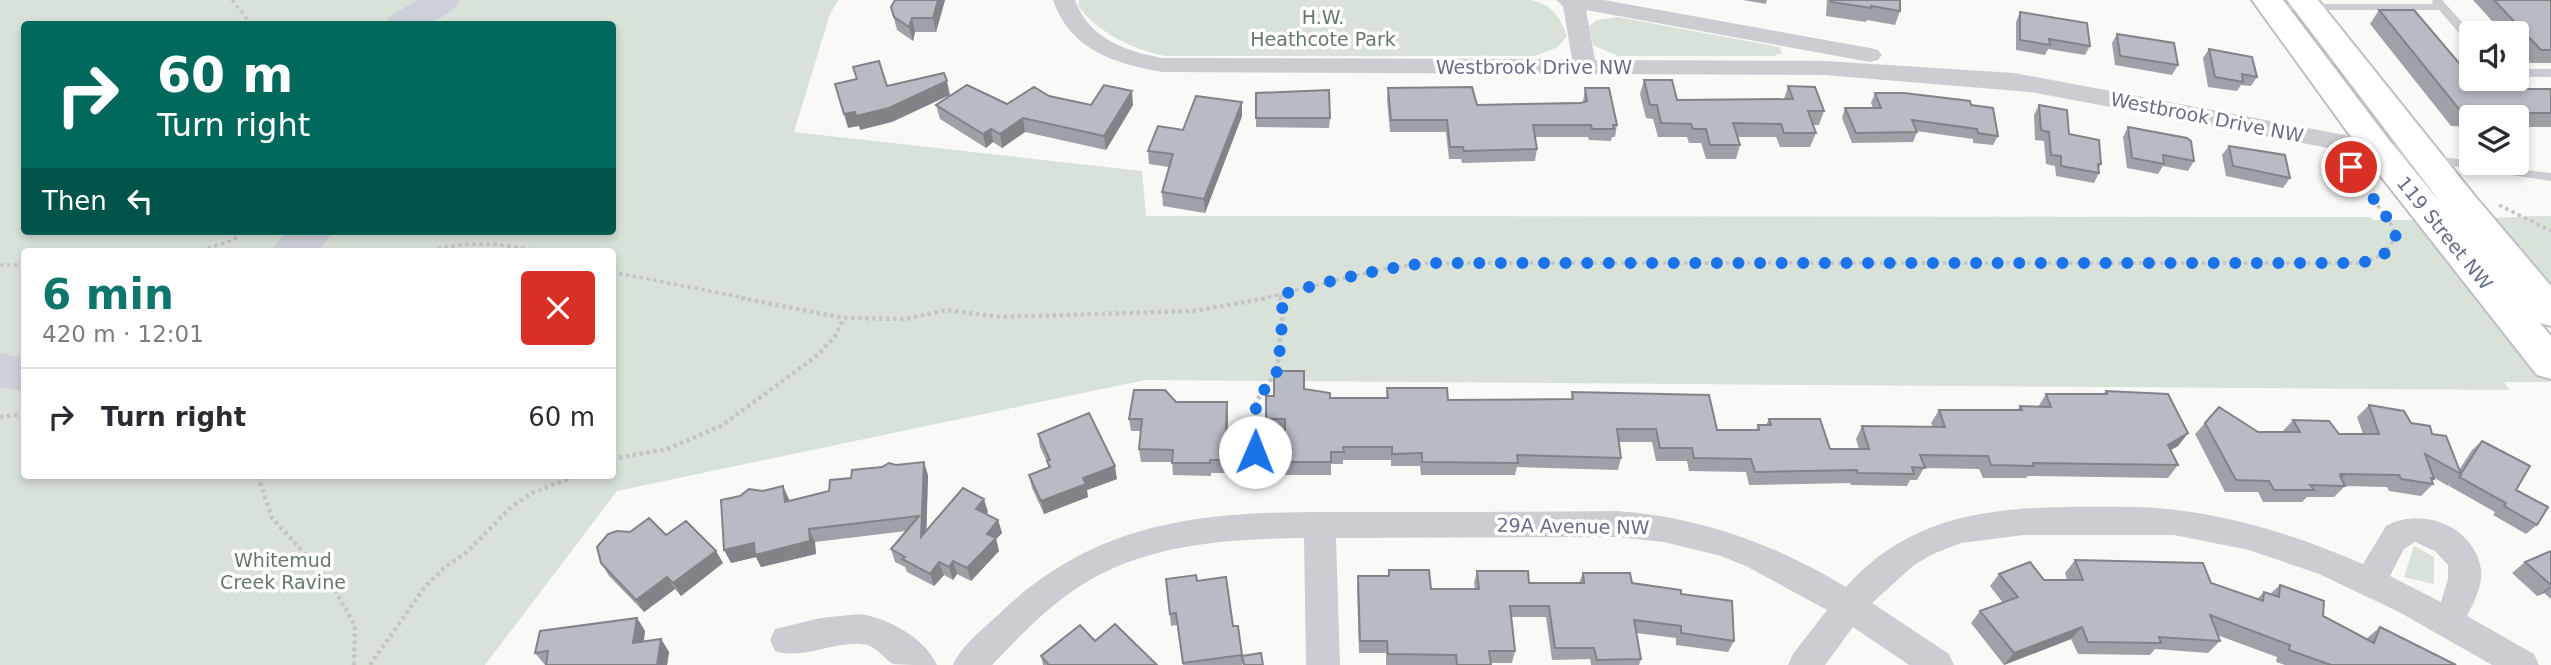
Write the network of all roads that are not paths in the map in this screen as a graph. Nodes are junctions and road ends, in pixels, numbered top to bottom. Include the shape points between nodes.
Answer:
1 (1064, 0) edge
2 (1570, 1) edge
3 (2287, 4) edge
4 (2440, 4) edge
5 (2459, 25) edge
6 (1585, 67) junction
7 (2529, 73) edge
8 (2551, 73) edge
9 (2030, 84) junction
10 (2366, 154) junction
11 (2426, 158) junction
12 (2551, 177) edge
13 (2551, 312) edge
14 (2551, 364) edge
15 (1320, 525) junction
16 (2370, 583) junction
17 (1850, 607) junction
18 (2448, 623) junction
19 (787, 640) dead end
20 (920, 665) edge
21 (970, 665) edge
22 (1323, 665) edge
23 (1805, 665) edge
24 (1937, 665) edge
25 (2522, 665) edge

1 - 6 street, Westbrook Drive NW via 1074,24 1096,43 1124,56 1163,65
2 - 6 street
2 - 9 street, Westbrook Drive NW
3 - 4 lane
3 - 10 main road, 119 Street NW
3 - 11 main road, 119 Street NW
4 - 5 lane
6 - 9 street, Westbrook Drive NW via 1825,68
7 - 8 lane
9 - 10 street, Westbrook Drive NW
10 - 11 street, Westbrook Drive NW
10 - 14 main road, 119 Street NW
11 - 12 lane
11 - 13 main road, 119 Street NW
15 - 17 street, 29A Avenue NW via 1617,524 1658,528 1693,534 1763,559
15 - 21 street, 29A Avenue NW via 1193,530 1105,556 1031,603
15 - 22 street
16 - 17 street via 2278,545 2206,526 2140,521 2015,522 1961,531 1920,546 1887,568
16 - 18 street
16 - 18 street via 2395,537 2403,531 2429,532 2444,540 2464,566 2465,576
17 - 23 street
17 - 24 street, 29A Avenue NW
18 - 25 street
19 - 20 street via 869,630

